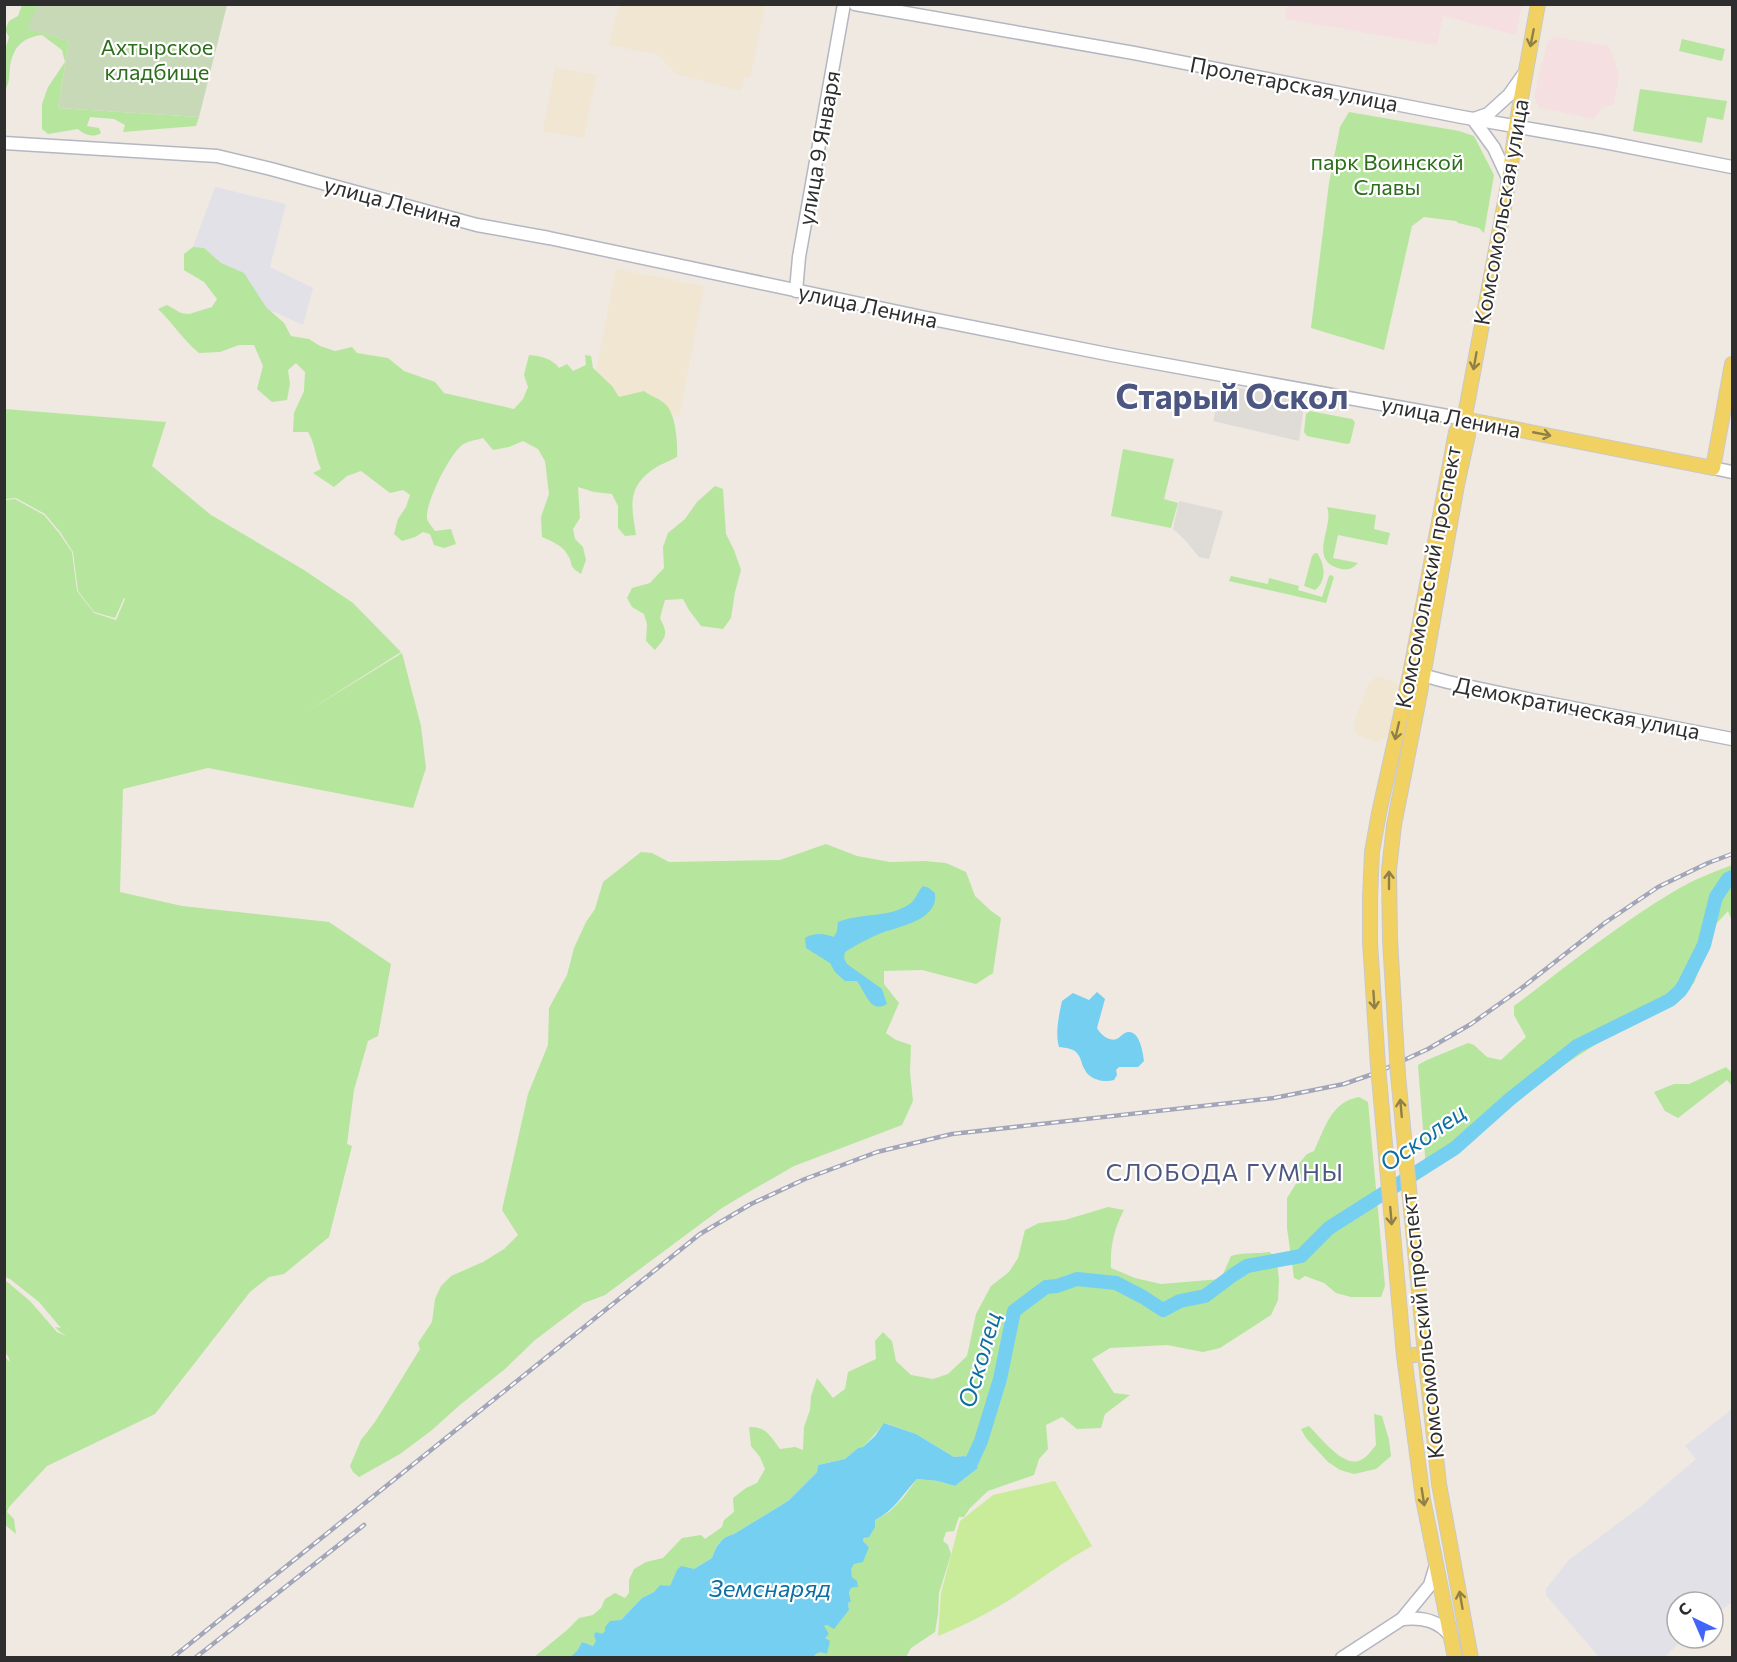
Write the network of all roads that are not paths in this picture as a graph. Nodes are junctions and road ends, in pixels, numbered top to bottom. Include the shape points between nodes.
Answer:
1 (844, 4) edge
2 (855, 4) edge
3 (1538, 4) edge
4 (1526, 70) junction
5 (1473, 119) junction
6 (1516, 126) junction
7 (4, 142) edge
8 (1732, 167) edge
9 (1509, 180) junction
10 (796, 291) junction
11 (1732, 364) edge
12 (1464, 419) junction
13 (1713, 468) junction
14 (1732, 472) edge
15 (1422, 675) junction
16 (1732, 739) edge
17 (1425, 1354) junction
18 (1404, 1356) junction
19 (1436, 1565) junction
20 (1402, 1619) junction
21 (1452, 1638) junction
22 (1342, 1658) edge
23 (1455, 1658) edge
24 (1471, 1658) edge

1 - 10 main road, улица 9 Января
2 - 5 main road, Пролетарская улица
3 -> 4 main road, Комсомольская улица
4 - 5 main road via 1488,114
4 - 6 main road, Комсомольская улица
5 - 6 main road, Пролетарская улица
5 - 9 main road via 1494,148
6 - 8 main road, Пролетарская улица
6 - 9 main road, Комсомольская улица
7 - 10 main road, улица Ленина via 217,156 477,225
9 -> 12 main road, Комсомольская улица
10 - 12 main road, улица Ленина via 1112,355
11 - 13 main road
12 -> 13 main road, улица Ленина
12 - 15 main road, Комсомольский проспект via 1468,435
12 -> 18 main road, Комсомольский проспект, bridge via 1456,432 1372,852 1370,942
13 - 14 main road, улица Ленина
15 - 16 main road, Демократическая улица
17 -> 15 main road, Комсомольский проспект, bridge via 1398,1074 1389,870
17 - 18 main road
24 -> 17 main road, Комсомольский проспект via 1439,1484
18 -> 19 main road, Комсомольский проспект
19 - 20 main road via 1430,1585
19 - 21 main road, Комсомольский проспект
20 - 21 main road via 1419,1618 1437,1624
20 - 22 main road
21 - 23 main road, Комсомольский проспект

